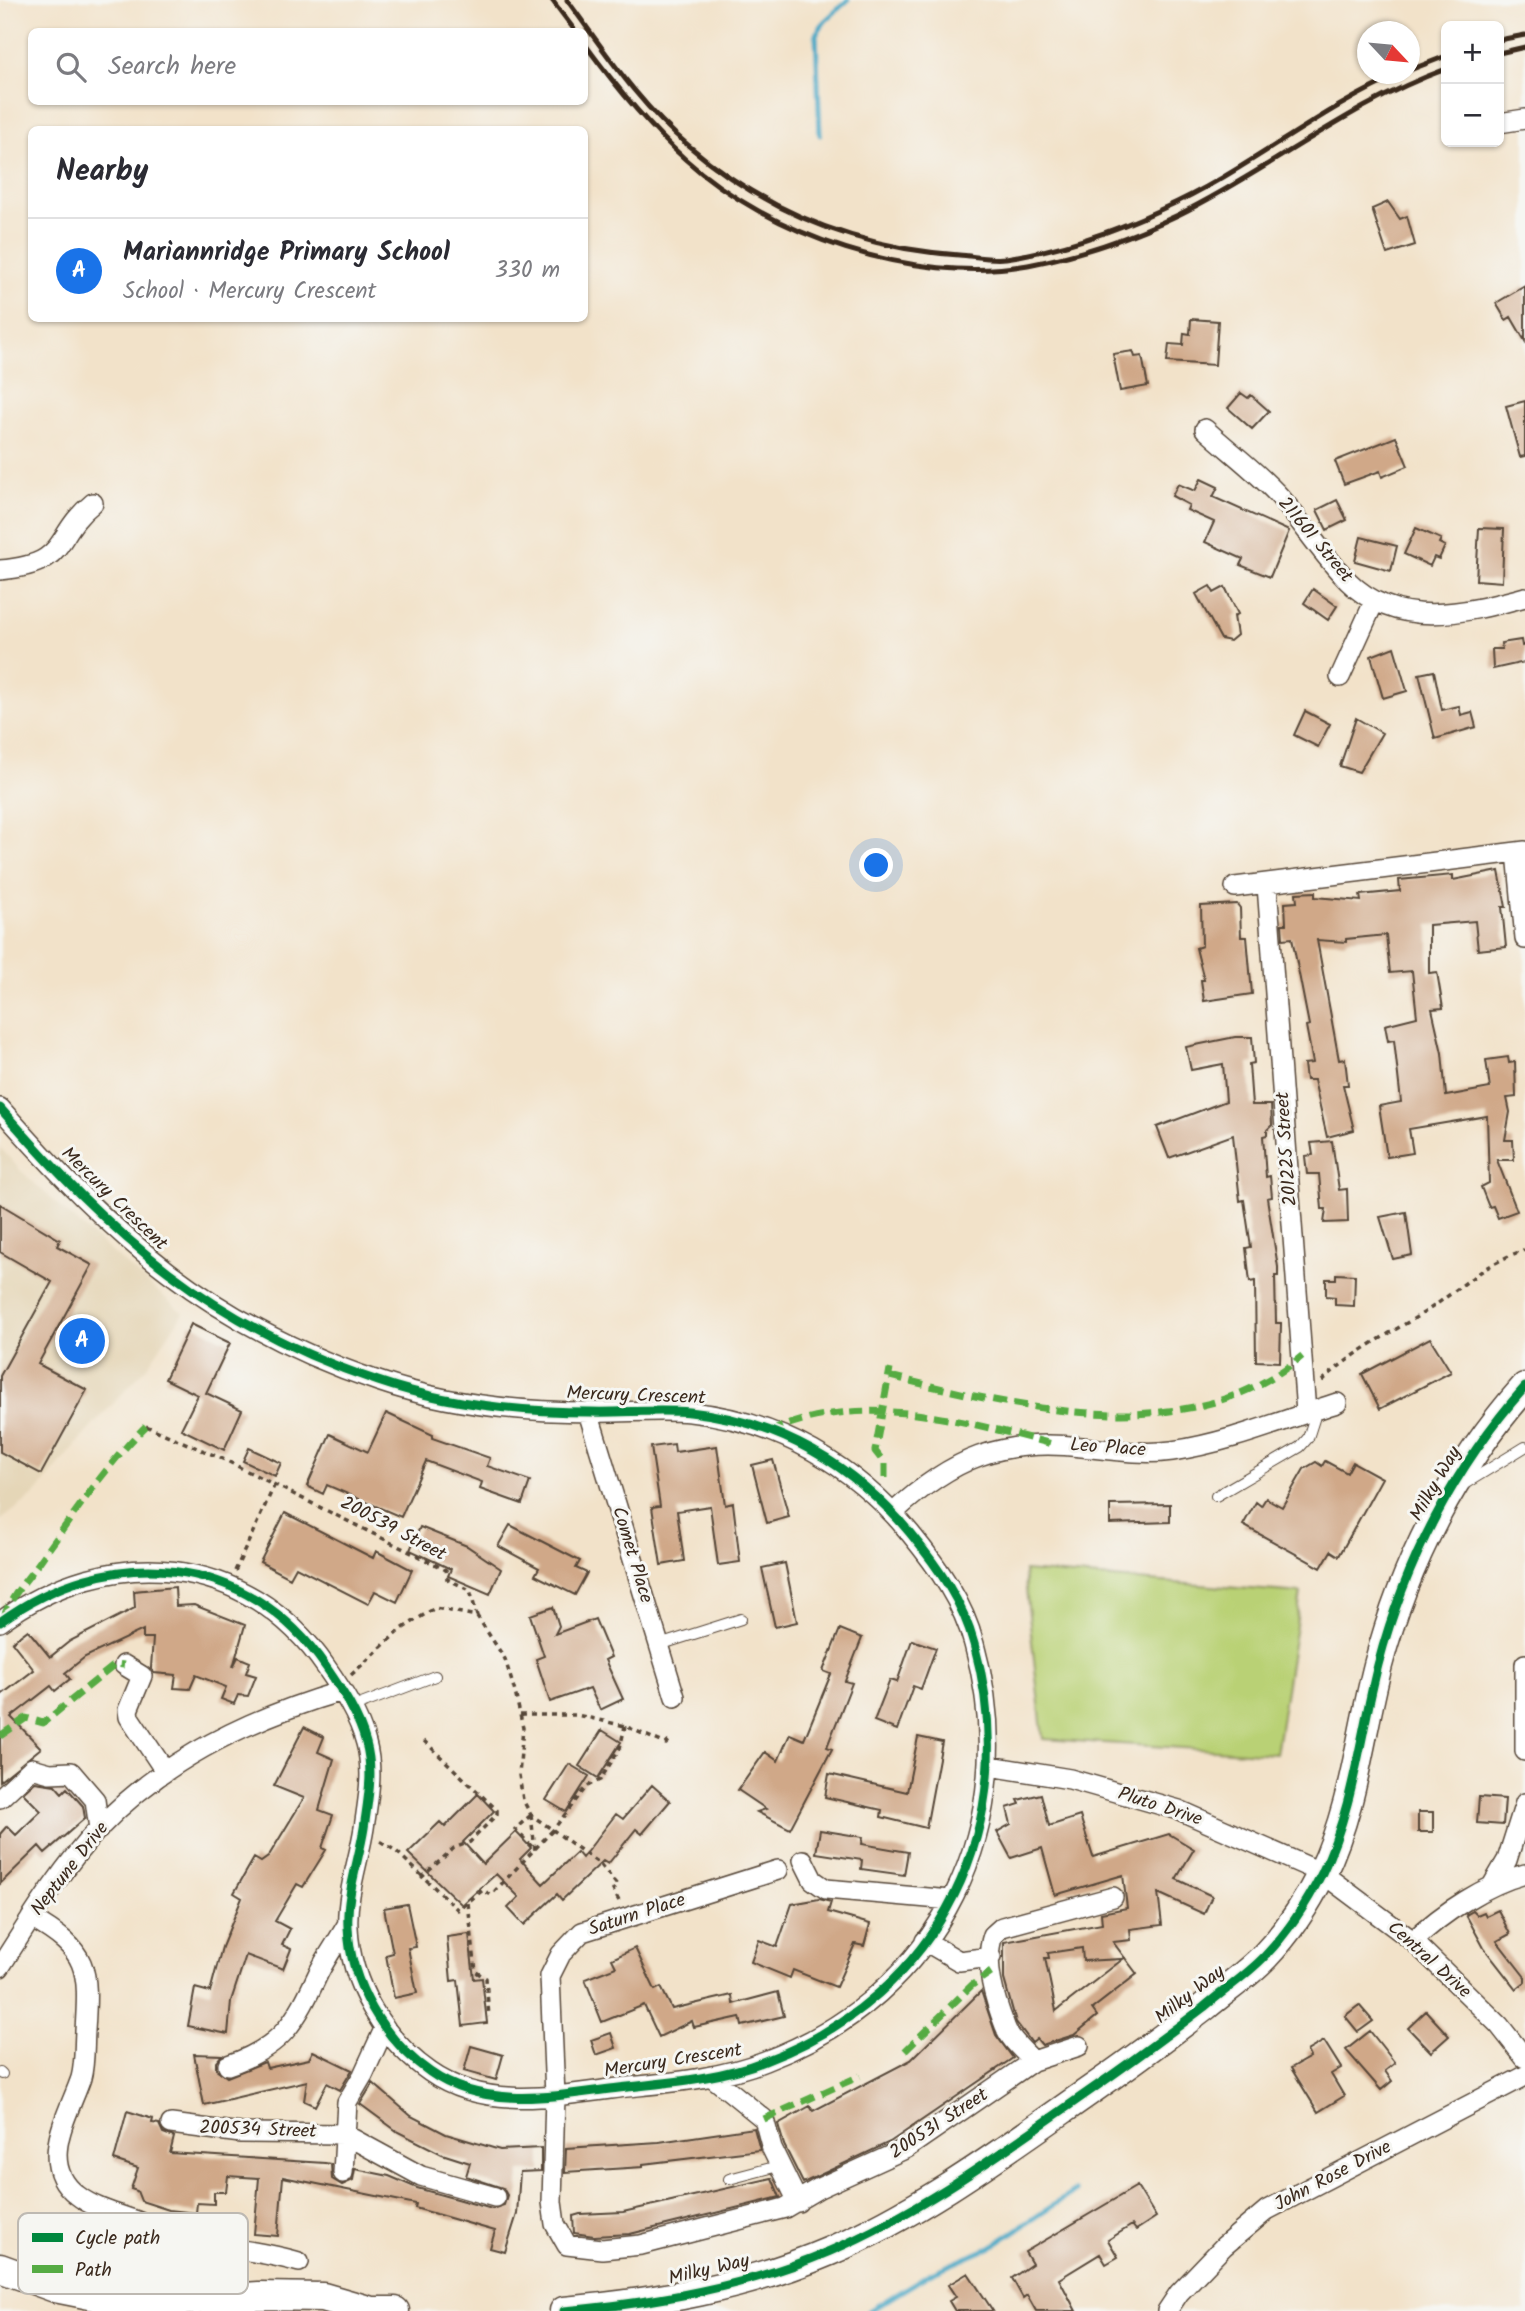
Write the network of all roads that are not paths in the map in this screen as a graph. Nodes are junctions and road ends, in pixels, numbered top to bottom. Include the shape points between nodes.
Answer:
1 (1525, 119) edge
2 (1504, 122) edge
3 (1205, 429) dead end
4 (93, 503) dead end
5 (0, 570) edge
6 (1525, 597) edge
7 (1374, 602) junction
8 (1340, 677) dead end
9 (1521, 852) edge
10 (1267, 885) junction
11 (1236, 887) dead end
12 (1525, 939) edge
13 (0, 1108) edge
14 (1525, 1387) edge
15 (1337, 1403) dead end
16 (1309, 1406) junction
17 (588, 1412) junction
18 (1525, 1447) edge
19 (1448, 1495) junction
20 (1216, 1496) dead end
21 (893, 1513) junction
22 (741, 1619) dead end
23 (0, 1622) edge
24 (659, 1645) junction
25 (1525, 1664) edge
26 (124, 1665) dead end
27 (435, 1676) dead end
28 (340, 1688) junction
29 (675, 1697) dead end
30 (351, 1709) junction
31 (1525, 1751) edge
32 (990, 1766) junction
33 (165, 1771) junction
34 (0, 1798) edge
35 (1525, 1803) edge
36 (99, 1829) junction
37 (803, 1860) dead end
38 (778, 1870) dead end
39 (1322, 1873) junction
40 (1525, 1874) edge
41 (1493, 1884) junction
42 (1113, 1897) dead end
43 (951, 1900) junction
44 (31, 1918) junction
45 (347, 1925) junction
46 (925, 1941) junction
47 (1413, 1941) junction
48 (991, 1957) junction
49 (0, 1968) edge
50 (385, 2027) junction
51 (1079, 2046) dead end
52 (1525, 2058) edge
53 (1033, 2061) junction
54 (228, 2066) dead end
55 (711, 2076) junction
56 (1525, 2076) edge
57 (555, 2096) junction
58 (172, 2124) dead end
59 (344, 2134) junction
60 (783, 2165) junction
61 (343, 2173) dead end
62 (729, 2179) dead end
63 (495, 2197) dead end
64 (798, 2202) junction
65 (116, 2213) edge
66 (563, 2241) joint
67 (248, 2252) edge
68 (299, 2262) dead end
69 (0, 2268) edge
70 (18, 2275) edge
71 (0, 2285) edge
72 (18, 2290) edge
73 (31, 2294) edge
74 (82, 2294) edge
75 (216, 2305) edge
76 (183, 2306) edge
77 (89, 2311) edge
78 (374, 2311) edge
79 (564, 2311) edge
80 (1167, 2311) edge

1 - 2 street
3 - 7 street, 211601 Street via 1279,496 1349,582
4 - 5 street via 52,555 30,565
6 - 7 street, 211601 Street via 1451,615 1426,615
7 - 8 street
9 - 10 street
9 - 12 street
10 - 11 street
10 - 16 street, 201225 Street
13 - 17 street, Mercury Crescent via 79,1195 137,1249 257,1330 388,1385 466,1402
14 - 19 street, Milky Way via 1499,1416
15 - 16 street, Leo Place
16 - 20 lane via 1308,1438 1300,1447
16 - 21 street, Leo Place via 1171,1451 1026,1445 989,1450 949,1468
17 - 21 street, Mercury Crescent via 688,1412 759,1428 837,1464
17 - 24 street, Comet Place
18 - 19 lane
19 - 39 street, Milky Way via 1396,1600 1351,1799
21 - 32 street, Mercury Crescent via 938,1567 972,1634 985,1689
22 - 24 lane
23 - 28 street, Mercury Crescent via 50,1590 102,1573 164,1570 203,1576 266,1604 292,1625
24 - 29 street, Comet Place
25 - 31 street
26 - 33 street via 142,1676 129,1717
27 - 30 lane
28 - 30 street, Mercury Crescent
28 - 33 street, Neptune Drive via 221,1739
30 - 45 street, Mercury Crescent via 365,1736 372,1771
32 - 39 street, Pluto Drive via 1070,1779 1179,1810
32 - 43 street, Mercury Crescent via 985,1812
33 - 36 street, Neptune Drive
34 - 36 street via 32,1768 67,1771 75,1774 95,1800
35 - 41 street via 1507,1860
36 - 44 street, Neptune Drive
37 - 43 street via 813,1880 827,1889
38 - 57 street, Saturn Place via 582,1932 569,1943 554,1966 550,1990
39 - 47 street, Central Drive
39 - 79 street, Milky Way via 1293,1923 1247,1973 1137,2059 906,2214 830,2251 719,2288
40 - 41 street
41 - 47 street via 1442,1913
42 - 48 street via 1002,1927 993,1935
43 - 46 street, Mercury Crescent
44 - 49 street, Neptune Drive
44 - 65 street via 70,1946 87,1979 82,2072 65,2113 58,2148 60,2170 71,2189
45 - 50 street, Mercury Crescent via 365,1996
45 - 54 street via 287,2031 268,2048
46 - 48 street via 959,1961
46 - 55 street, Mercury Crescent via 895,1979 838,2026 760,2064
47 - 52 street, Central Drive via 1499,2025
48 - 53 street via 992,1990 1004,2026
50 - 57 street, Mercury Crescent via 434,2076 474,2093 512,2098
50 - 59 street via 347,2102
51 - 53 street, 200531 Street
53 - 64 street, 200531 Street via 907,2148
55 - 57 street, Mercury Crescent
55 - 60 street via 764,2119 772,2149
56 - 80 street, John Rose Drive via 1267,2210 1224,2246
57 - 66 street, Saturn Place via 551,2202
58 - 59 street, 200534 Street via 241,2133
59 - 61 street
59 - 63 street via 421,2176
60 - 62 lane
60 - 64 street
64 - 66 street, 200531 Street via 641,2245 578,2248
67 - 68 street
69 - 70 street
71 - 72 street
73 - 77 street
74 - 76 street via 135,2304
75 - 76 street
75 - 78 street via 323,2297

